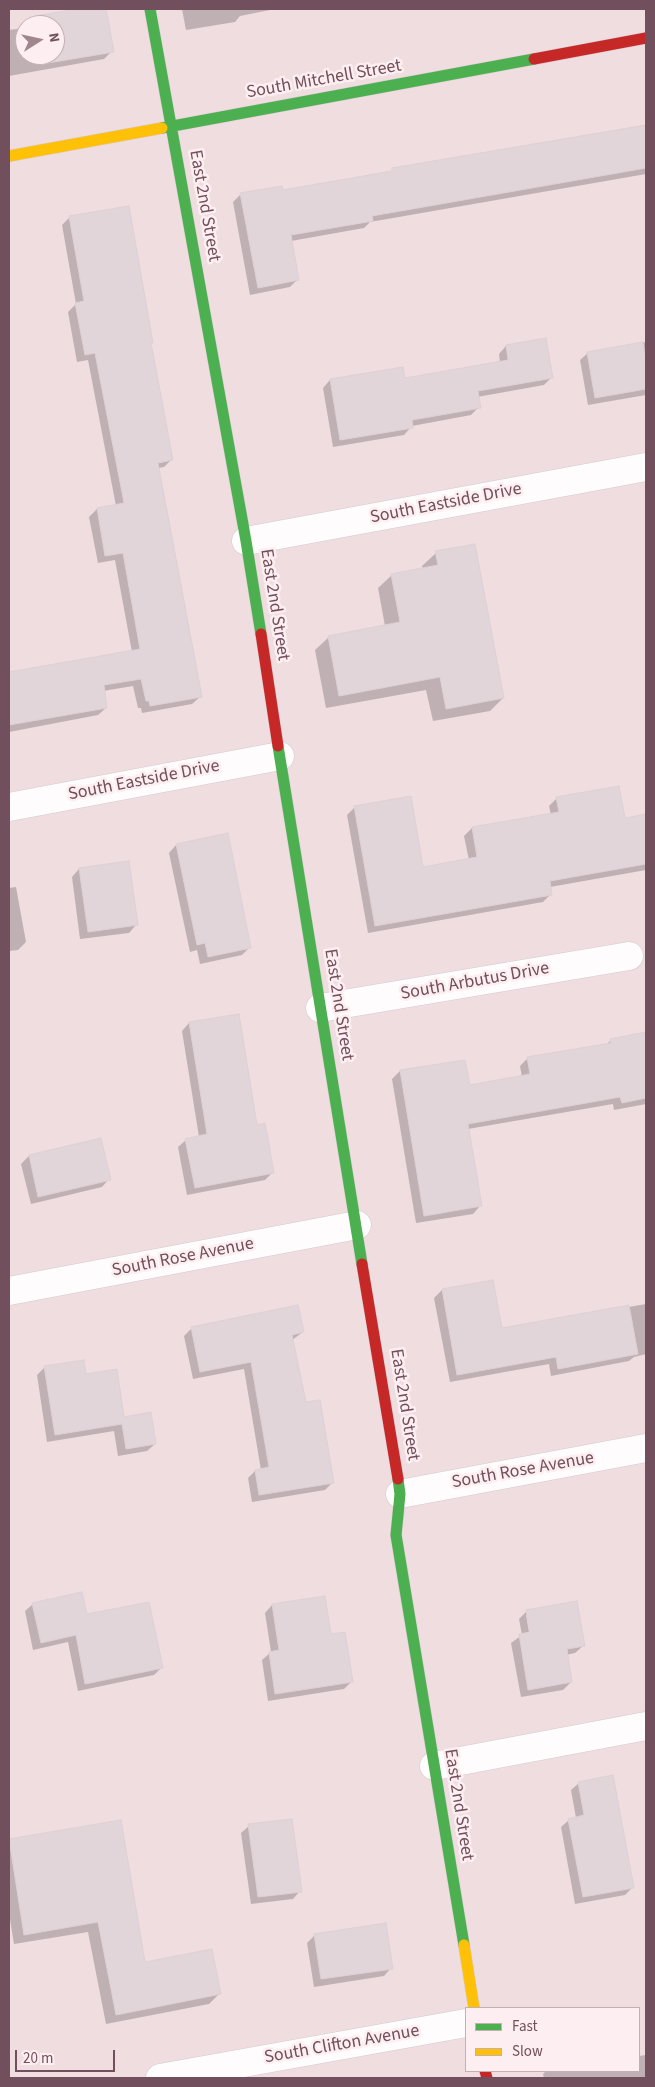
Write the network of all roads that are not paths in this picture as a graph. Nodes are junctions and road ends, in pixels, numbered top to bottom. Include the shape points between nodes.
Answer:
1 (150, 9) edge
2 (646, 38) edge
3 (171, 126) junction
4 (9, 156) edge
5 (646, 467) edge
6 (246, 541) junction
7 (280, 756) junction
8 (9, 806) edge
9 (629, 956) dead end
10 (320, 1008) junction
11 (357, 1225) junction
12 (9, 1291) edge
13 (646, 1448) edge
14 (400, 1494) junction
15 (646, 1726) edge
16 (434, 1766) junction
17 (474, 2007) edge
18 (465, 2023) edge
19 (160, 2078) edge

1 - 3 street, East 2nd Street
2 - 3 street, South Mitchell Street
3 - 4 street, South Mitchell Street
3 - 6 street, East 2nd Street
5 - 6 street, South Eastside Drive
6 - 7 street, East 2nd Street
7 - 8 street, South Eastside Drive
7 - 10 street, East 2nd Street
9 - 10 street, South Arbutus Drive
10 - 11 street, East 2nd Street
11 - 12 street, South Rose Avenue
11 - 14 street, East 2nd Street
13 - 14 street, South Rose Avenue
14 - 16 street, East 2nd Street via 396,1535
15 - 16 street
16 - 17 street, East 2nd Street
18 - 19 street, South Clifton Avenue

